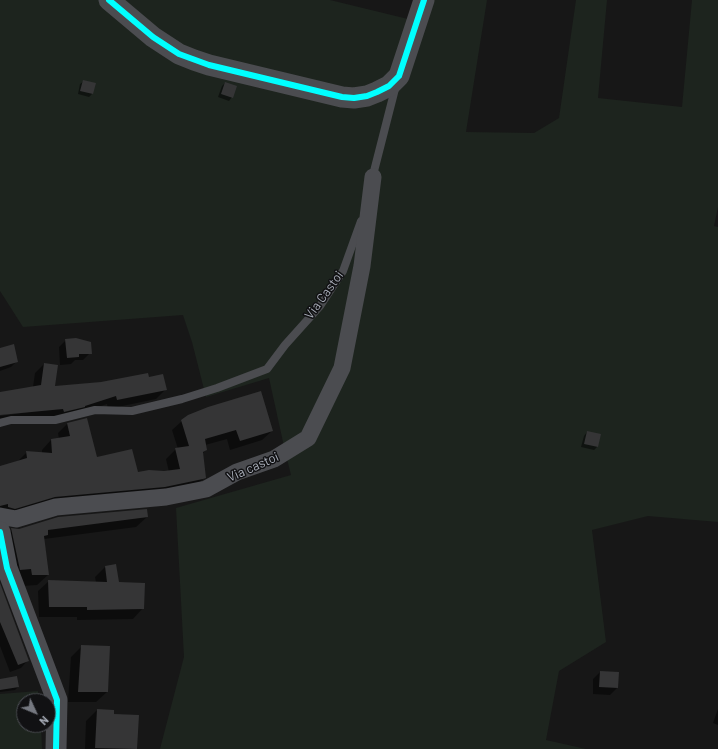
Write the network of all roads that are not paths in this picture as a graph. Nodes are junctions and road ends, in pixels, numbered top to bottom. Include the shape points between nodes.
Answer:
1 (109, 0) edge
2 (424, 0) edge
3 (399, 76) junction
4 (373, 177) junction
5 (0, 423) edge
6 (0, 516) edge
7 (1, 536) edge
8 (56, 749) edge

1 - 3 street via 180,54 210,65 354,98 383,89
2 - 3 street, Via Castoi
3 - 4 lane, Via Castoi
4 - 5 lane, Via Castoi via 363,215 343,271 320,306 267,369 217,388 139,410 95,410 55,420 11,420
4 - 6 street, Via castoi via 362,266 342,368 308,438 274,459 237,472 206,489 166,497 56,508 16,519
7 - 8 street via 7,568 57,700

